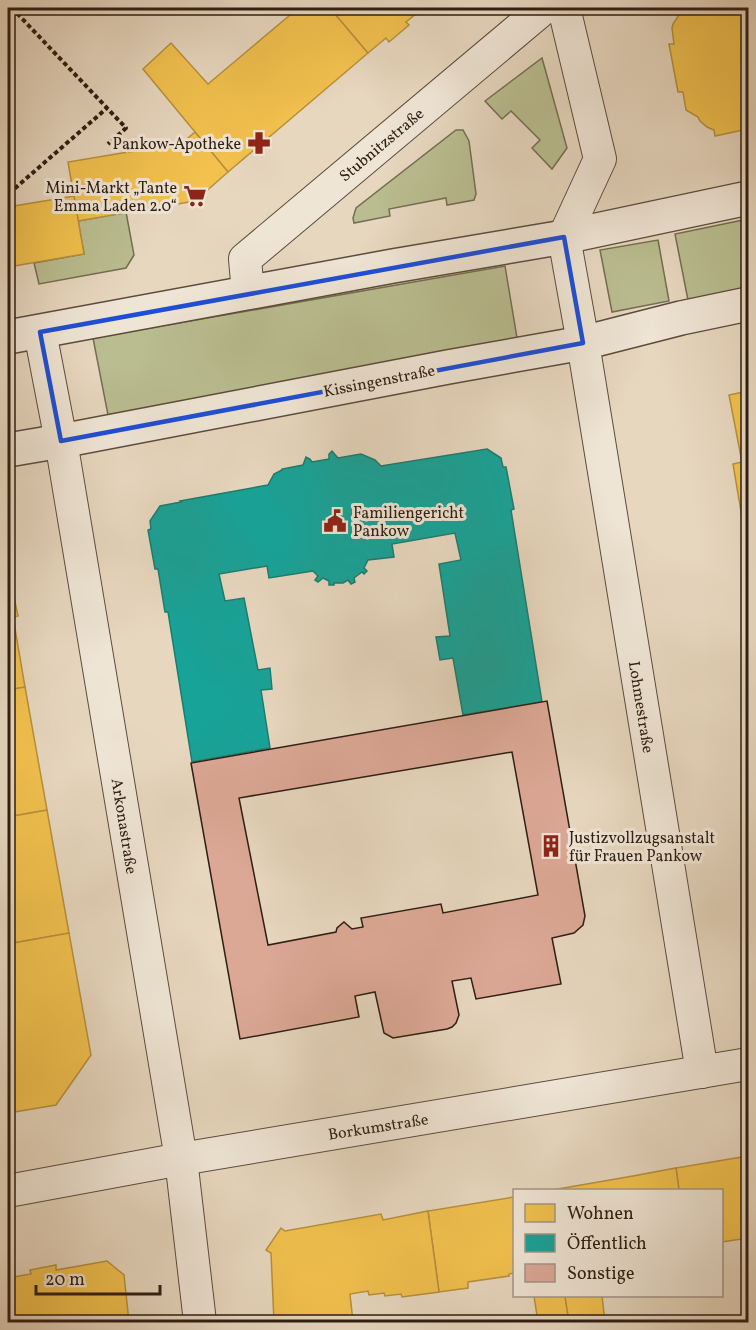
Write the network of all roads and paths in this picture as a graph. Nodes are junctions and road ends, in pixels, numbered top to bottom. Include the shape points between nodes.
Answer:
1 (10, 8) edge
2 (544, 8) edge
3 (564, 8) edge
4 (107, 108) junction
5 (108, 144) dead end
6 (8, 191) edge
7 (748, 198) edge
8 (564, 237) junction
9 (248, 293) junction
10 (748, 304) edge
11 (40, 332) junction
12 (8, 337) edge
13 (582, 343) junction
14 (61, 441) junction
15 (8, 450) edge
16 (748, 1064) edge
17 (702, 1072) junction
18 (181, 1160) junction
19 (8, 1191) edge
20 (200, 1323) edge

1 - 4 path
2 - 9 street, Stubnitzstraße via 245,259
3 - 8 street via 600,159
4 - 5 path via 126,128
4 - 6 path
7 - 8 street
8 - 9 street
8 - 13 street
9 - 11 street
10 - 13 street, Kissingenstraße
11 - 12 street
11 - 14 street, Arkonastraße
13 - 14 street, Kissingenstraße
13 - 17 street, Lohmestraße
14 - 15 street, Kissingenstraße
14 - 18 street, Arkonastraße
16 - 17 street, Borkumstraße
17 - 18 street, Borkumstraße
18 - 19 street, Borkumstraße
18 - 20 street, Arkonastraße

